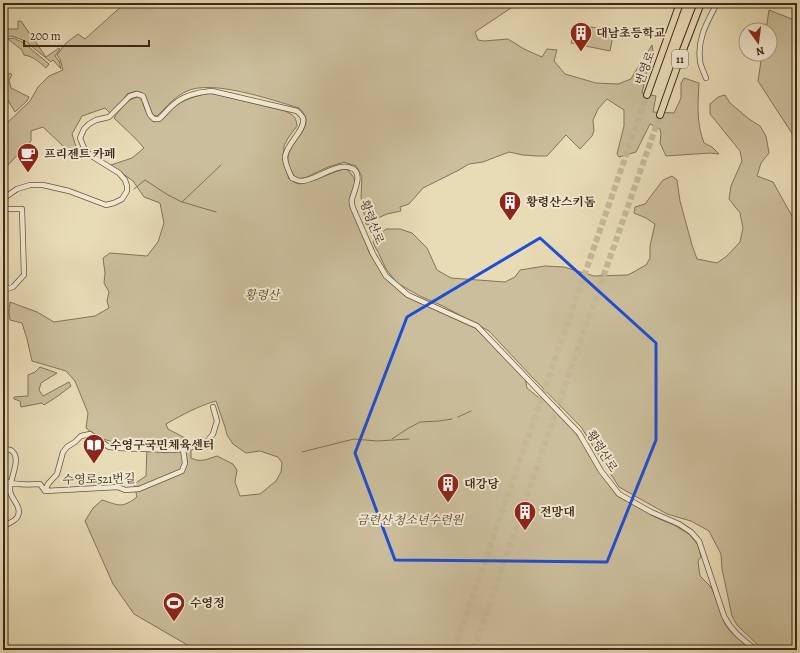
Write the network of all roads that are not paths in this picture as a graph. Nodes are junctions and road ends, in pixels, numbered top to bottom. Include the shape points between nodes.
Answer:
1 (680, 3) edge
2 (701, 3) edge
3 (717, 3) edge
4 (792, 3) edge
5 (797, 8) edge
6 (706, 78) dead end
7 (647, 95) tunnel mouth
8 (660, 115) tunnel mouth
9 (3, 197) edge
10 (3, 209) edge
11 (3, 290) edge
12 (214, 407) dead end
13 (183, 448) junction
14 (3, 449) edge
15 (3, 481) edge
16 (11, 484) junction
17 (45, 491) junction
18 (3, 526) edge
19 (756, 650) edge

1 - 7 highway, 번영로 / 11
2 - 8 highway, 11
3 - 6 street via 701,38 700,60
4 - 5 main road
9 - 19 street, 황령산로 via 30,185 43,185 69,191 106,205 122,198 127,191 125,180 119,173 90,155 80,138 89,124 109,117 130,96 143,96 154,119 159,119 182,98 212,91 297,111 303,123 288,147 285,157 292,178 300,181 310,179 342,167 351,167 355,170 358,179 351,201 353,208 373,254 386,276 408,295 477,326 579,433 601,471 619,494 691,532 699,541 728,625
10 - 11 street via 22,209 24,275 13,287
12 - 13 street via 217,421 213,434 205,444
13 - 17 street, 수영로521번길 via 185,463 182,471 140,489
13 - 17 street via 118,448 109,446 90,434 82,436 63,452 57,474
14 - 16 street via 11,449 16,460
15 - 16 street, 수영로521번길
16 - 17 street, 수영로521번길 via 40,484
16 - 18 street via 9,491 19,508 18,516

